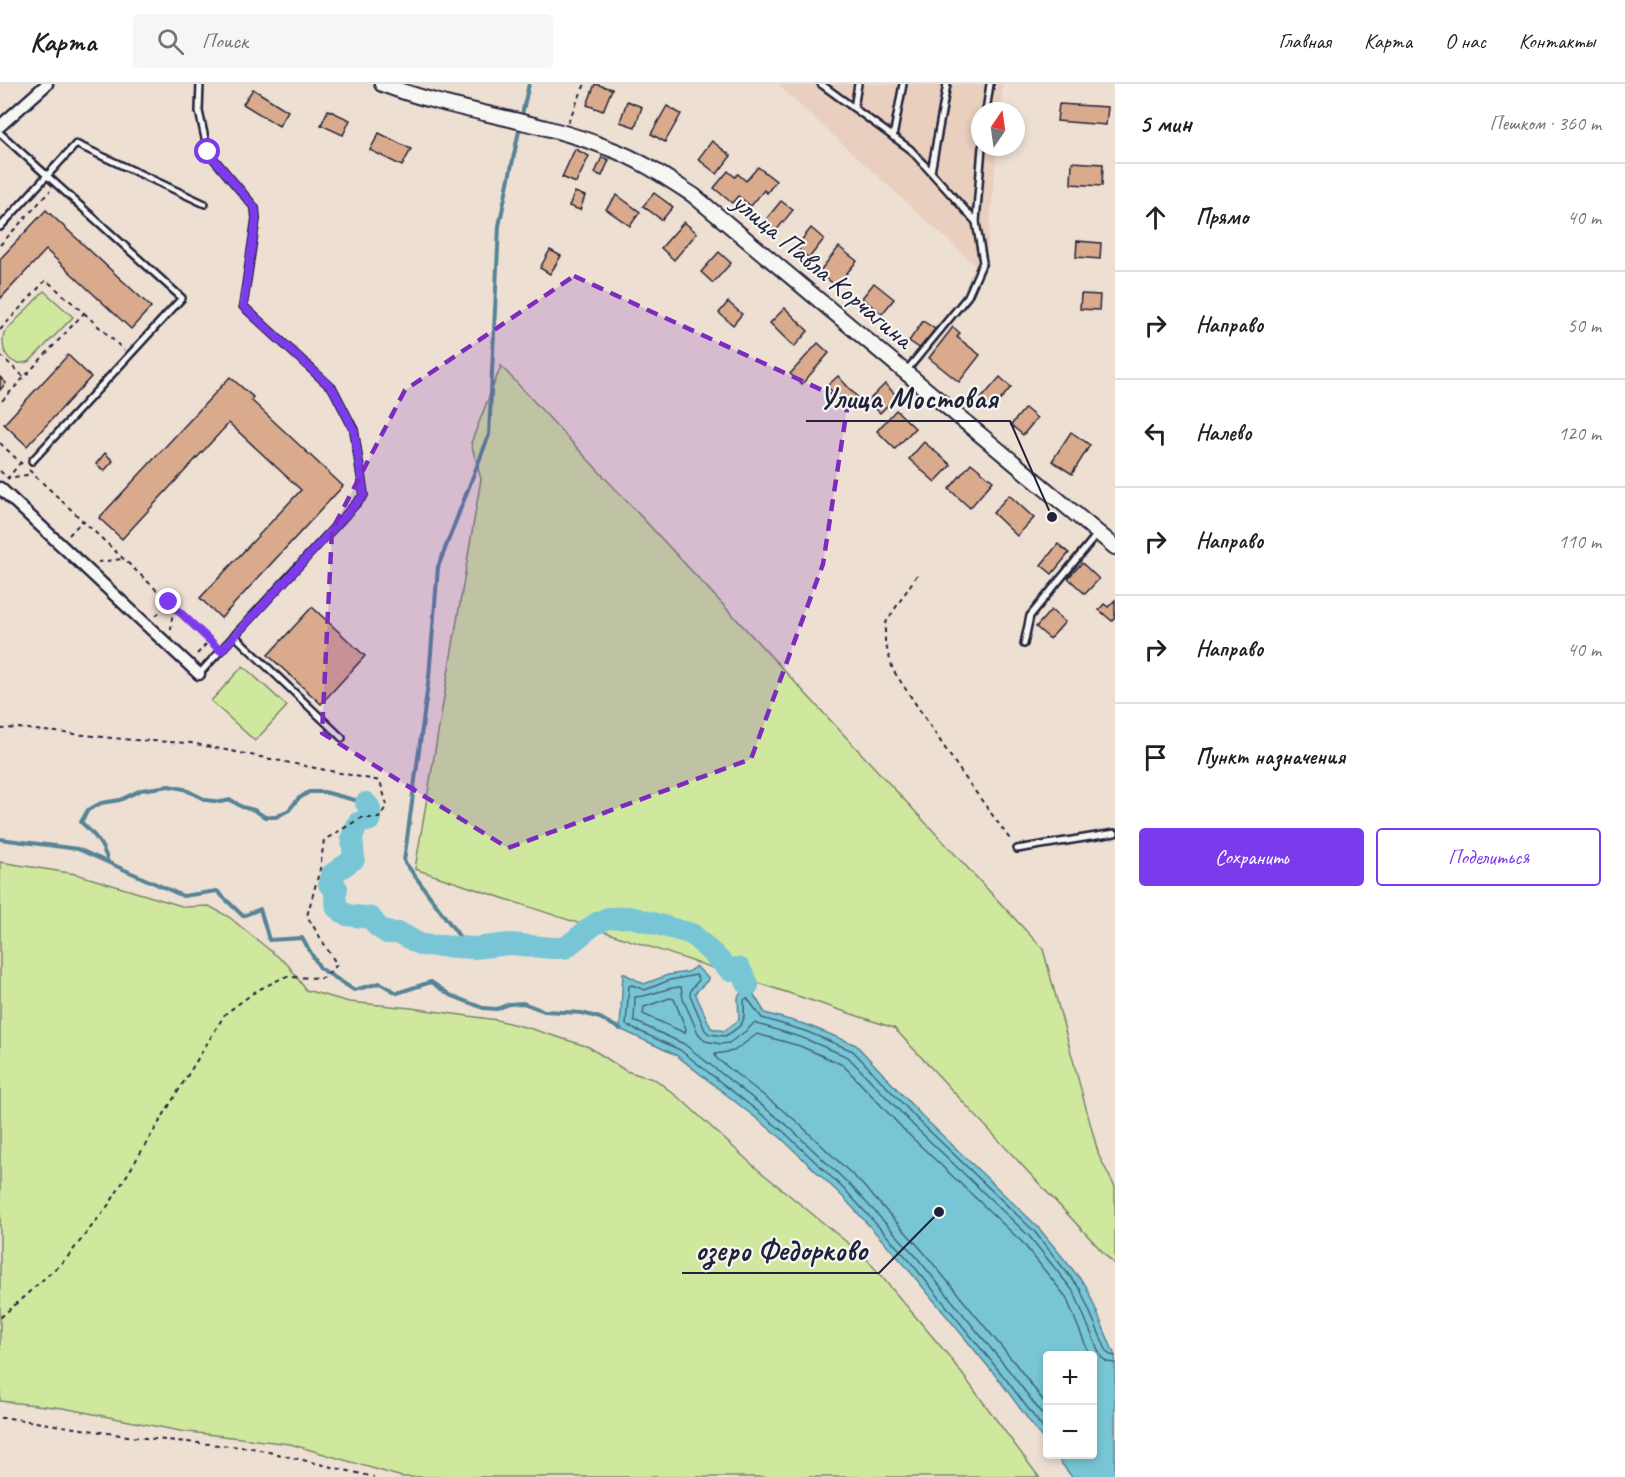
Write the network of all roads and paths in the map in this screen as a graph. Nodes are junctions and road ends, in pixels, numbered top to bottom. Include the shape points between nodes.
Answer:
1 (47, 84) edge
2 (200, 84) edge
3 (382, 84) edge
4 (585, 84) edge
5 (821, 84) edge
6 (858, 84) edge
7 (903, 84) edge
8 (947, 84) edge
9 (990, 84) edge
10 (987, 102) edge
11 (854, 108) junction
12 (0, 126) edge
13 (0, 133) edge
14 (563, 133) junction
15 (893, 137) junction
16 (981, 156) edge
17 (931, 172) junction
18 (47, 176) junction
19 (56, 185) junction
20 (205, 204) dead end
21 (976, 222) junction
22 (0, 227) edge
23 (0, 245) edge
24 (84, 314) junction
25 (0, 330) edge
26 (0, 355) edge
27 (129, 355) junction
28 (906, 372) junction
29 (24, 377) junction
30 (0, 402) edge
31 (0, 443) edge
32 (32, 461) dead end
33 (21, 462) junction
34 (33, 474) junction
35 (0, 488) edge
36 (83, 520) junction
37 (1098, 533) junction
38 (69, 535) dead end
39 (1115, 547) edge
40 (123, 558) junction
41 (98, 562) dead end
42 (917, 575) dead end
43 (169, 602) junction
44 (173, 605) junction
45 (156, 616) dead end
46 (171, 630) dead end
47 (235, 636) junction
48 (210, 640) junction
49 (1024, 644) dead end
50 (221, 651) junction
51 (197, 654) dead end
52 (199, 674) joint
53 (0, 729) edge
54 (342, 738) dead end
55 (1115, 833) edge
56 (1017, 849) joint
57 (0, 1318) edge
58 (0, 1418) edge
59 (374, 1477) edge

1 - 12 street
2 - 47 lane via 199,111 208,152 255,208 243,306 333,389 354,430 364,495
3 - 14 main road, улица Павла Корчагина via 418,98
4 - 14 path
5 - 11 lane
6 - 11 lane
7 - 15 lane
8 - 17 lane
9 - 10 lane
11 - 15 lane
13 - 18 lane
14 - 28 main road, улица Павла Корчагина via 647,166 693,195
15 - 17 lane
16 - 21 lane
17 - 21 lane
18 - 19 lane
18 - 20 lane via 76,144
18 - 22 lane
19 - 23 path
19 - 27 lane via 182,298
21 - 28 lane via 983,262 968,296
24 - 25 path via 46,280
24 - 27 path
24 - 29 path
26 - 29 path
27 - 32 lane
28 - 37 main road, улица Павла Корчагина
29 - 30 path
31 - 33 path
33 - 34 path
33 - 34 path via 8,478
34 - 36 path
35 - 52 street
36 - 38 path
36 - 40 path
37 - 39 main road, улица Павла Корчагина
37 - 49 lane via 1030,616
40 - 41 path
40 - 43 path
42 - 56 path via 885,624 885,642 893,670
43 - 44 path
43 - 45 path
44 - 46 path
44 - 48 path
47 - 50 lane
47 - 54 lane
48 - 50 path
48 - 51 path
50 - 52 lane
53 - 57 path via 191,742 380,781 387,806 379,818 361,818 324,840 307,916 337,965 323,978 284,977 256,991 225,1014 110,1203 66,1259
55 - 56 lane
58 - 59 path via 134,1437 252,1448

